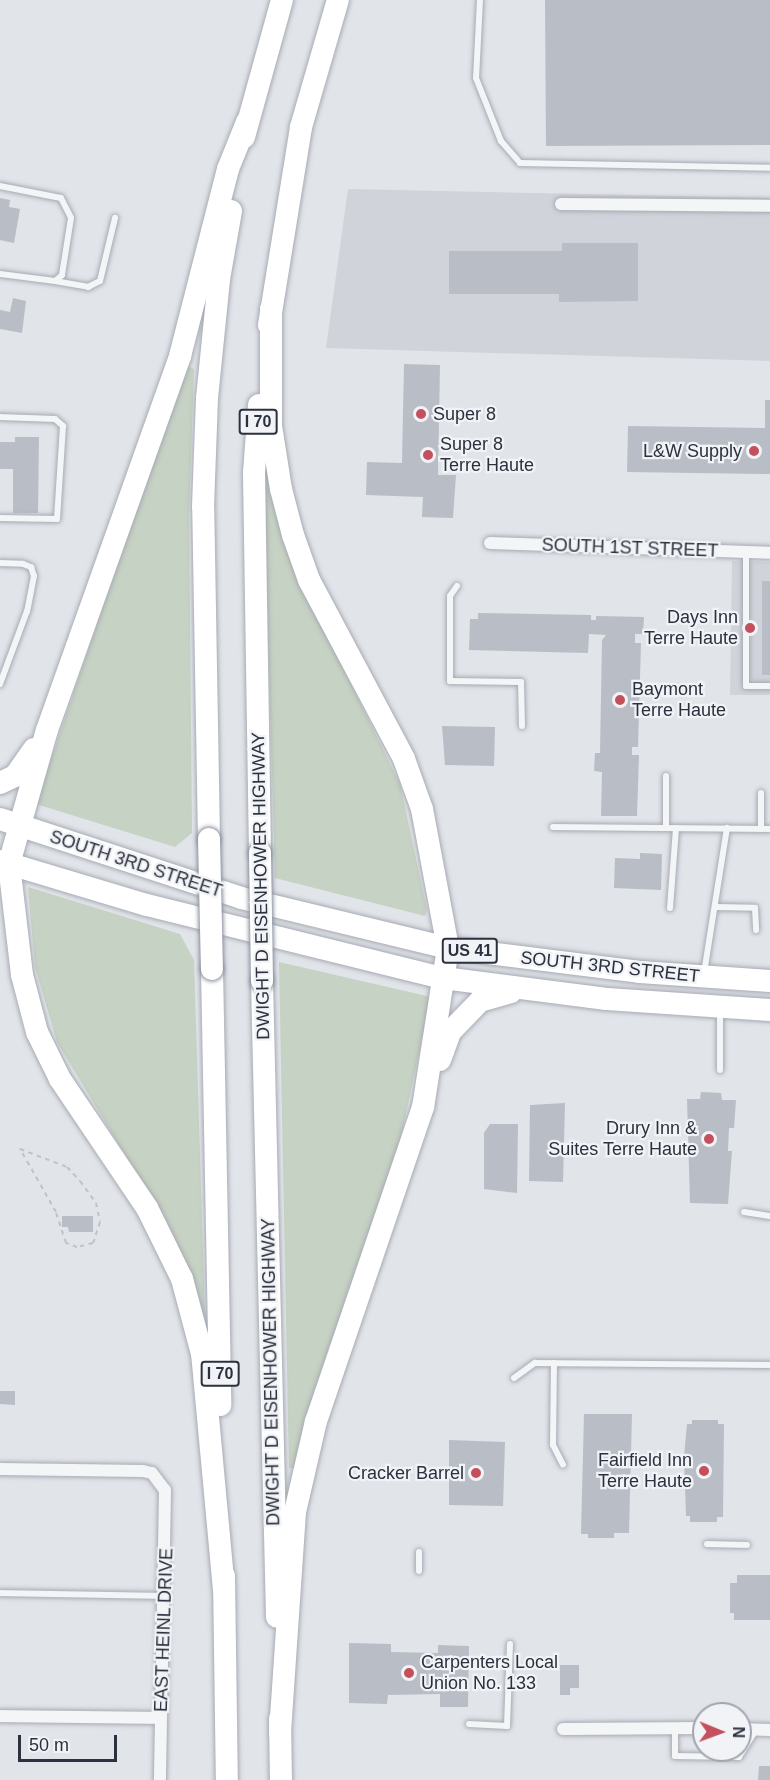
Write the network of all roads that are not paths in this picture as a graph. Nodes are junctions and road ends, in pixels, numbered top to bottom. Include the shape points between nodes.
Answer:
1 (282, 0) edge
2 (339, 0) edge
3 (480, 0) edge
4 (247, 122) junction
5 (770, 168) edge
6 (0, 186) edge
7 (561, 204) dead end
8 (770, 206) edge
9 (115, 218) dead end
10 (0, 274) edge
11 (55, 281) junction
12 (271, 309) junction
13 (0, 417) edge
14 (0, 518) edge
15 (490, 543) dead end
16 (746, 552) junction
17 (770, 553) edge
18 (0, 563) edge
19 (457, 586) dead end
20 (0, 684) edge
21 (770, 686) edge
22 (522, 726) dead end
23 (47, 730) junction
24 (666, 776) dead end
25 (0, 783) edge
26 (761, 793) dead end
27 (9, 823) edge
28 (553, 827) dead end
29 (666, 828) junction
30 (676, 828) junction
31 (728, 828) junction
32 (761, 829) junction
33 (770, 829) edge
34 (5, 862) edge
35 (716, 907) junction
36 (670, 908) dead end
37 (756, 930) dead end
38 (448, 948) junction
39 (704, 977) junction
40 (443, 978) junction
41 (770, 981) edge
42 (518, 990) junction
43 (720, 1008) junction
44 (770, 1010) edge
45 (720, 1070) dead end
46 (423, 1107) junction
47 (744, 1212) dead end
48 (770, 1216) edge
49 (554, 1363) junction
50 (770, 1365) edge
51 (514, 1378) dead end
52 (563, 1465) dead end
53 (0, 1469) edge
54 (707, 1544) dead end
55 (747, 1545) dead end
56 (419, 1552) dead end
57 (419, 1571) dead end
58 (224, 1590) junction
59 (0, 1593) edge
60 (165, 1596) junction
61 (510, 1644) dead end
62 (0, 1716) edge
63 (161, 1718) junction
64 (469, 1724) dead end
65 (675, 1728) junction
66 (692, 1728) edge
67 (563, 1729) dead end
68 (752, 1729) edge
69 (756, 1729) junction
70 (770, 1730) edge
71 (280, 1731) junction
72 (752, 1736) edge
73 (692, 1754) edge
74 (160, 1780) edge
75 (227, 1780) edge
76 (281, 1780) edge

1 - 4 highway, I 70
2 - 12 highway, DWIGHT D EISENHOWER HIGHWAY / I 70 via 301,127
3 - 5 lane via 476,78 501,141 520,163
4 - 23 highway via 228,169 180,356
4 - 58 highway, I 70, bridge via 219,279 207,398 203,507
6 - 11 lane via 62,198 67,205 71,218 62,275
7 - 8 street
9 - 11 lane via 100,280 88,287
10 - 11 lane
12 - 38 highway via 271,426 280,489 314,590 387,723 422,809
12 - 71 highway, DWIGHT D EISENHOWER HIGHWAY / I 70, bridge via 254,473
13 - 14 lane via 55,419 63,426 57,519
15 - 16 street, SOUTH 1ST STREET
16 - 17 street, SOUTH 1ST STREET
16 - 21 lane via 746,686
18 - 20 lane via 31,567 34,576 27,611
19 - 22 lane via 450,596 450,681 521,682
23 - 25 highway via 15,776
23 - 27 highway
24 - 29 lane
26 - 32 lane
27 - 34 highway
27 - 38 highway, SOUTH 3RD STREET / US 41 via 242,898
28 - 29 lane
29 - 30 lane
30 - 31 lane
30 - 36 lane
31 - 32 lane
31 - 35 lane
32 - 33 lane
34 - 40 highway, SOUTH 3RD STREET / US 41 via 159,908
34 - 58 highway via 22,975 37,1032 60,1080 147,1208 182,1279 202,1354
35 - 37 lane via 755,908
35 - 39 lane
38 - 39 highway, SOUTH 3RD STREET / US 41
38 - 40 highway
39 - 41 highway, SOUTH 3RD STREET / US 41
40 - 42 highway, SOUTH 3RD STREET / US 41
40 - 46 highway
42 - 43 highway, SOUTH 3RD STREET / US 41
42 - 46 highway via 480,1001 450,1032
43 - 44 highway, SOUTH 3RD STREET / US 41
43 - 45 lane
46 - 71 highway via 316,1421 298,1500
47 - 48 lane
49 - 50 lane
49 - 51 lane via 535,1363
49 - 52 lane via 553,1445
53 - 60 street, EAST HEINL DRIVE via 143,1471 160,1481 167,1504
54 - 55 lane
56 - 57 lane
58 - 75 highway, I 70
59 - 60 lane
60 - 63 street, EAST HEINL DRIVE
61 - 64 lane via 507,1726
62 - 63 street
63 - 74 street, EAST HEINL DRIVE
65 - 66 street
65 - 67 street
65 - 73 lane via 675,1755
68 - 69 street
69 - 70 street
69 - 72 lane
71 - 76 highway, DWIGHT D EISENHOWER HIGHWAY / I 70

